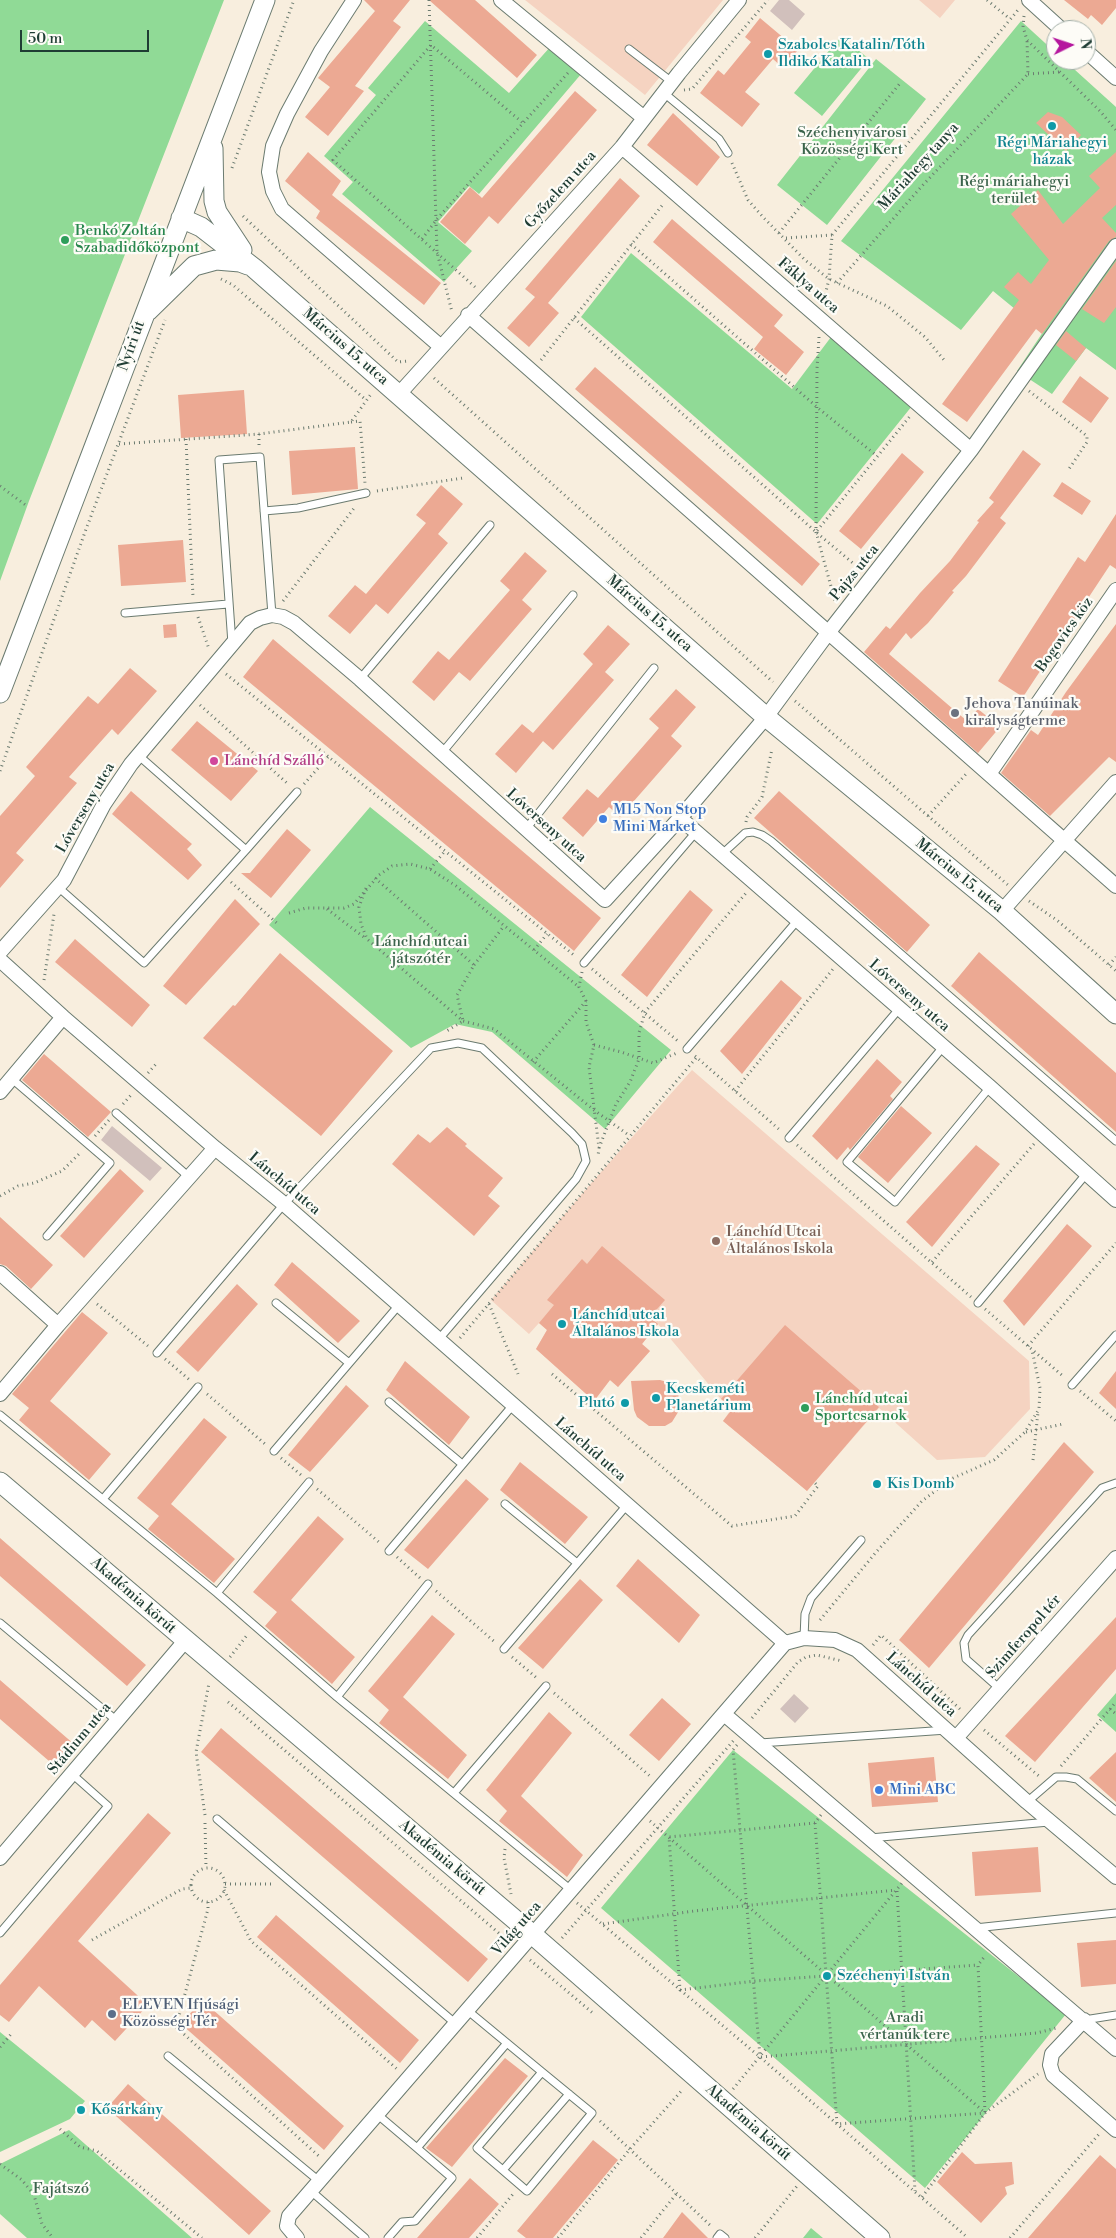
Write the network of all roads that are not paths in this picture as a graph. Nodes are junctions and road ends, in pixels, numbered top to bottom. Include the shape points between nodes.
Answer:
1 (264, 0) edge
2 (354, 0) edge
3 (501, 0) edge
4 (739, 0) edge
5 (1027, 3) edge
6 (1049, 20) edge
7 (629, 49) dead end
8 (1096, 58) edge
9 (1113, 69) edge
10 (668, 88) junction
11 (644, 118) junction
12 (213, 134) junction
13 (622, 147) junction
14 (728, 153) road end
15 (181, 218) junction
16 (1116, 246) edge
17 (254, 268) junction
18 (144, 316) junction
19 (468, 316) junction
20 (440, 346) junction
21 (399, 394) junction
22 (971, 450) junction
23 (366, 493) road end
24 (264, 511) junction
25 (490, 525) dead end
26 (1116, 590) edge
27 (573, 595) dead end
28 (228, 604) junction
29 (125, 613) dead end
30 (272, 615) junction
31 (828, 633) junction
32 (233, 645) junction
33 (654, 668) dead end
34 (360, 679) junction
35 (0, 693) edge
36 (766, 717) junction
37 (441, 754) junction
38 (138, 755) junction
39 (989, 774) junction
40 (1116, 782) edge
41 (297, 792) road end
42 (680, 818) junction
43 (526, 830) junction
44 (696, 832) junction
45 (1064, 841) junction
46 (246, 850) junction
47 (721, 855) junction
48 (1116, 886) edge
49 (58, 887) junction
50 (1002, 911) junction
51 (797, 921) junction
52 (0, 952) edge
53 (0, 960) edge
54 (584, 963) road end
55 (899, 1010) junction
56 (1116, 1014) edge
57 (63, 1017) junction
58 (943, 1047) junction
59 (687, 1049) road end
60 (11, 1078) junction
61 (990, 1087) junction
62 (0, 1092) edge
63 (116, 1113) dead end
64 (789, 1138) road end
65 (1116, 1141) edge
66 (215, 1148) junction
67 (1088, 1173) junction
68 (189, 1177) junction
69 (1116, 1200) edge
70 (284, 1204) junction
71 (48, 1236) dead end
72 (1, 1275) edge
73 (276, 1303) dead end
74 (978, 1303) road end
75 (399, 1305) junction
76 (58, 1325) junction
77 (1116, 1335) edge
78 (439, 1339) junction
79 (157, 1353) road end
80 (349, 1363) junction
81 (1072, 1385) road end
82 (198, 1387) road end
83 (0, 1394) edge
84 (390, 1402) dead end
85 (513, 1405) junction
86 (0, 1415) edge
87 (274, 1451) road end
88 (462, 1464) junction
89 (0, 1482) edge
90 (310, 1482) road end
91 (1116, 1483) edge
92 (102, 1499) junction
93 (505, 1504) dead end
94 (627, 1505) junction
95 (861, 1540) dead end
96 (389, 1551) road end
97 (1116, 1558) edge
98 (577, 1563) junction
99 (428, 1584) road end
100 (217, 1593) junction
101 (0, 1623) edge
102 (804, 1638) junction
103 (186, 1641) junction
104 (785, 1643) junction
105 (504, 1649) road end
106 (546, 1686) road end
107 (1000, 1689) junction
108 (337, 1696) junction
109 (724, 1714) junction
110 (117, 1721) junction
111 (951, 1734) junction
112 (759, 1744) junction
113 (72, 1774) junction
114 (454, 1794) junction
115 (1027, 1802) junction
116 (1116, 1811) edge
117 (217, 1819) dead end
118 (1051, 1822) junction
119 (870, 1838) junction
120 (0, 1858) edge
121 (1116, 1876) edge
122 (569, 1893) junction
123 (1116, 1913) edge
124 (973, 1928) junction
125 (0, 1932) edge
126 (533, 1934) junction
127 (467, 2010) junction
128 (1116, 2015) edge
129 (1084, 2020) junction
130 (456, 2024) junction
131 (507, 2043) junction
132 (1116, 2049) edge
133 (168, 2056) dead end
134 (542, 2072) junction
135 (569, 2094) junction
136 (378, 2115) junction
137 (1112, 2127) edge
138 (417, 2148) junction
139 (503, 2170) junction
140 (315, 2186) junction
141 (297, 2238) edge
142 (365, 2238) edge
143 (388, 2238) edge
144 (880, 2238) edge

1 - 12 street, Nyíri út
2 - 20 street via 321,50 273,146 269,172 273,191 282,209
3 - 11 street
4 - 10 street, Győzelem utca
5 - 6 street
7 - 10 lane
8 - 9 street
10 - 11 street, Győzelem utca
10 - 14 lane via 719,139
11 - 13 street, Győzelem utca
12 - 15 street, Nyíri út
12 - 17 street via 212,191 217,212
13 - 19 street, Győzelem utca
13 - 22 street, Fáklya utca
15 - 17 street, Március 15. utca via 201,227
15 - 18 street, Nyíri út
16 - 22 street
17 - 18 street via 228,260 194,266
17 - 21 street, Március 15. utca
18 - 35 street, Nyíri út
19 - 20 street, Győzelem utca
19 - 31 street
20 - 21 street, Győzelem utca
21 - 36 street, Március 15. utca
22 - 31 street, Pajzs utca
23 - 24 lane via 298,508
24 - 28 lane via 260,457 218,460
24 - 30 lane
25 - 34 lane
26 - 39 street, Bogovics köz
27 - 37 lane
28 - 29 lane
28 - 32 lane
30 - 32 street, Lóverseny utca via 250,624
30 - 34 street, Lóverseny utca via 294,623
31 - 36 street, Pajzs utca
31 - 39 street
32 - 38 street, Lóverseny utca
33 - 43 lane
34 - 37 street, Lóverseny utca
36 - 42 street, Pajzs utca
36 - 50 street, Március 15. utca
37 - 43 street, Lóverseny utca
38 - 46 lane
38 - 49 street, Lóverseny utca via 104,804
39 - 45 street
40 - 45 street
41 - 46 lane
42 - 43 street, Lóverseny utca via 605,900
42 - 44 street, Lóverseny utca
44 - 47 street, Lóverseny utca
44 - 54 lane
45 - 48 street
45 - 50 street
46 - 49 lane via 144,963
47 - 51 street, Lóverseny utca
47 - 65 lane via 745,833 753,832 771,841
49 - 52 street, Lóverseny utca
50 - 56 street, Március 15. utca
51 - 55 street, Lóverseny utca
51 - 59 lane
53 - 57 street, Lánchíd utca
55 - 58 street, Lóverseny utca
55 - 64 lane
57 - 60 street
57 - 66 street, Lánchíd utca
58 - 61 street, Lóverseny utca
58 - 61 lane via 847,1162 894,1202
60 - 62 street
60 - 71 lane via 110,1163
61 - 67 street, Lóverseny utca
63 - 68 lane
66 - 68 street
66 - 70 street, Lánchíd utca
67 - 69 street, Lóverseny utca
67 - 74 lane
68 - 76 street
70 - 75 street, Lánchíd utca
70 - 78 lane via 432,1048 458,1043 482,1048 572,1132 582,1144 586,1161 576,1179
70 - 79 lane
72 - 76 street
73 - 80 lane
75 - 78 street, Lánchíd utca
75 - 80 lane
76 - 83 street
77 - 81 lane
78 - 85 street, Lánchíd utca
80 - 87 lane
82 - 92 lane
84 - 88 lane
85 - 88 lane
85 - 94 street, Lánchíd utca
86 - 92 lane
88 - 96 lane
89 - 103 street, Akadémia körút
90 - 100 lane
91 - 107 lane via 1102,1488 968,1635 964,1643 966,1659
92 - 100 lane
93 - 98 lane
94 - 98 lane
94 - 104 street, Lánchíd utca
95 - 102 lane via 810,1598 804,1614
97 - 107 street, Szimferopol tér
98 - 105 lane
99 - 108 lane
100 - 108 lane
101 - 110 lane
102 - 104 street, Lánchíd utca
102 - 111 street, Lánchíd utca via 835,1640 857,1650
103 - 110 street, Stádium utca
103 - 126 street, Akadémia körút
104 - 109 street, Világ utca
106 - 114 lane
107 - 111 street, Szimferopol tér via 972,1720
108 - 114 lane
109 - 112 street
109 - 122 street, Világ utca
110 - 113 street, Stádium utca
111 - 112 lane
111 - 115 street
112 - 119 street
113 - 120 street, Stádium utca
113 - 125 lane via 108,1806
114 - 122 lane
115 - 116 lane via 1056,1777 1077,1779
115 - 118 street
117 - 130 lane
118 - 119 lane
118 - 121 street
119 - 124 street
122 - 126 street, Világ utca
123 - 124 lane
124 - 129 street
126 - 127 street, Világ utca
126 - 144 street, Akadémia körút
127 - 130 street, Világ utca
127 - 131 lane
128 - 129 lane
129 - 132 street
129 - 137 street via 1052,2054 1050,2065 1053,2075
130 - 136 street, Világ utca
131 - 134 lane
131 - 138 lane
133 - 140 lane
134 - 135 lane
134 - 139 lane via 477,2148
135 - 139 lane
135 - 139 lane via 592,2113 527,2190
136 - 138 lane
136 - 140 street, Világ utca
138 - 143 lane via 452,2178 415,2220 402,2222
140 - 141 street, Világ utca via 288,2220 287,2226
140 - 142 lane

